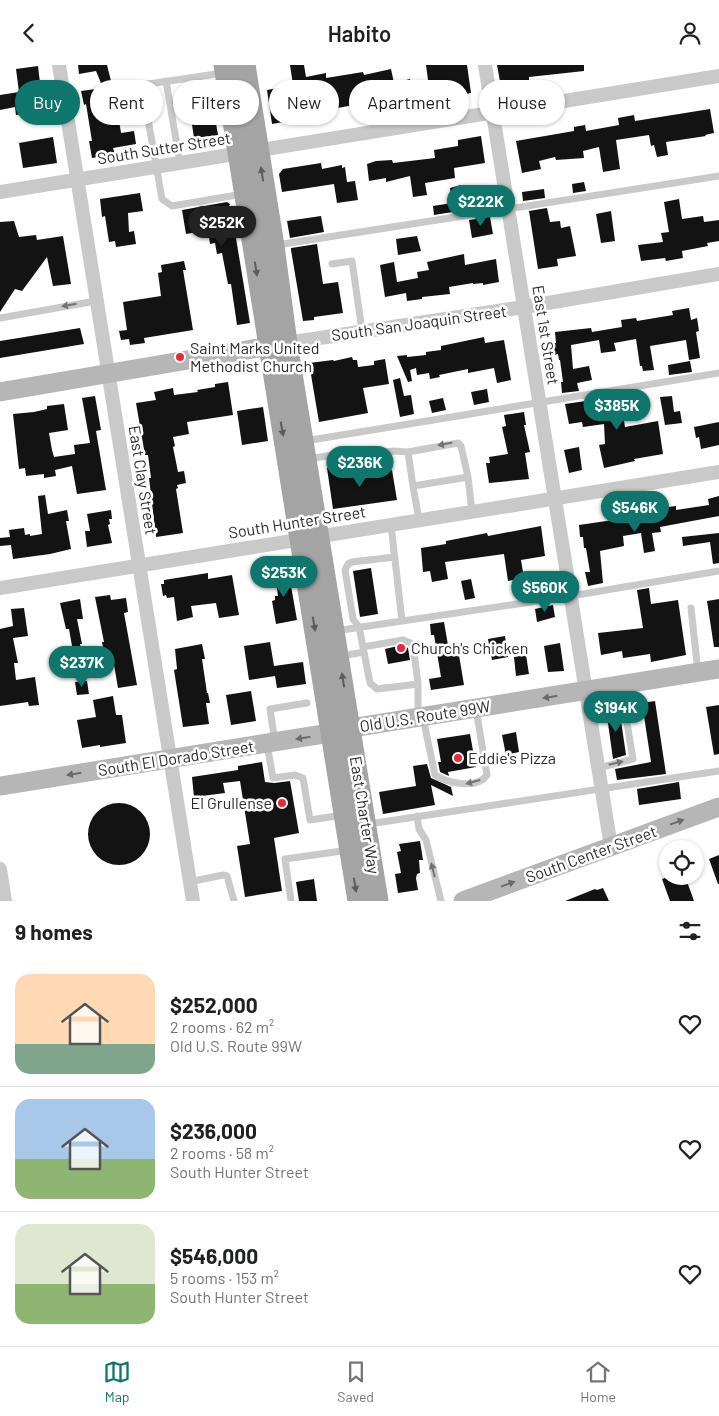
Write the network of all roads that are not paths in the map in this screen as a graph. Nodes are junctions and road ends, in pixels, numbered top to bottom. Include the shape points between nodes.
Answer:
1 (59, 65) edge
2 (244, 65) edge
3 (485, 65) edge
4 (224, 69) edge
5 (719, 76) edge
6 (488, 80) edge
7 (166, 81) junction
8 (565, 101) edge
9 (479, 115) edge
10 (495, 125) edge
11 (258, 151) junction
12 (237, 154) junction
13 (180, 163) junction
14 (156, 167) junction
15 (719, 176) edge
16 (77, 180) junction
17 (0, 192) edge
18 (244, 194) junction
19 (509, 209) junction
20 (274, 246) junction
21 (332, 264) dead end
22 (719, 274) edge
23 (96, 301) junction
24 (524, 307) junction
25 (0, 317) edge
26 (362, 331) junction
27 (278, 344) junction
28 (108, 373) junction
29 (719, 373) edge
30 (0, 392) edge
31 (540, 403) junction
32 (306, 450) junction
33 (408, 452) junction
34 (719, 472) edge
35 (468, 477) junction
36 (413, 487) junction
37 (555, 499) junction
38 (472, 512) junction
39 (419, 520) junction
40 (391, 525) junction
41 (309, 538) junction
42 (395, 557) junction
43 (139, 566) junction
44 (719, 571) edge
45 (0, 588) edge
46 (570, 596) junction
47 (691, 609) dead end
48 (402, 621) junction
49 (359, 627) junction
50 (335, 631) junction
51 (364, 649) junction
52 (339, 656) junction
53 (719, 669) edge
54 (698, 673) junction
55 (418, 684) junction
56 (621, 685) junction
57 (586, 691) junction
58 (307, 703) dead end
59 (476, 708) junction
60 (421, 717) junction
61 (351, 729) junction
62 (330, 733) junction
63 (271, 743) junction
64 (170, 758) junction
65 (598, 768) junction
66 (719, 771) edge
67 (0, 786) edge
68 (601, 788) junction
69 (719, 807) edge
70 (344, 815) junction
71 (417, 816) junction
72 (366, 824) junction
73 (611, 847) junction
74 (349, 850) junction
75 (0, 869) edge
76 (190, 882) junction
77 (5, 901) edge
78 (192, 901) edge
79 (234, 901) edge
80 (291, 901) edge
81 (358, 901) edge
82 (378, 901) edge
83 (441, 901) edge
84 (463, 901) edge

1 - 16 street, East Clay Street
2 - 11 main road, Old U.S. Route 99W
3 - 6 street, East 1st Street
4 - 7 lane
4 - 12 main road, Old U.S. Route 99W
5 - 8 street, South Sutter Street
7 - 13 lane
7 - 14 lane via 142,85
9 - 11 street, South Sutter Street
10 - 19 street, East 1st Street
11 - 12 street, South Sutter Street
20 -> 11 main road, Old U.S. Route 99W
12 - 13 street, South Sutter Street
12 - 18 main road, Old U.S. Route 99W
13 - 14 street, South Sutter Street
14 - 16 street, South Sutter Street
14 - 18 lane via 162,199 172,206
15 - 19 lane
16 - 17 street, South Sutter Street
16 - 23 street, East Clay Street
18 -> 27 main road, Old U.S. Route 99W
19 - 20 lane
19 - 24 street, East 1st Street
20 - 27 main road, Old U.S. Route 99W
21 - 26 lane via 352,261
22 - 24 street, South San Joaquin Street
23 -> 25 lane
23 - 28 street, East Clay Street
24 - 26 street, South San Joaquin Street
24 - 31 street, East 1st Street
26 - 27 street, South San Joaquin Street
27 - 28 main road, South San Joaquin Street
27 - 32 main road, Old U.S. Route 99W
27 -> 41 main road, Old U.S. Route 99W
28 - 30 main road, South San Joaquin Street
28 - 43 street, East Clay Street
29 - 31 lane
31 - 32 lane
31 - 37 street, East 1st Street
32 - 33 lane via 348,458
32 - 41 main road, Old U.S. Route 99W
35 -> 33 lane via 458,443
33 - 36 lane
34 - 37 street, South Hunter Street
35 - 36 lane
35 - 38 lane
36 - 39 lane
37 - 38 street, South Hunter Street
37 - 46 street, East 1st Street
38 - 39 street, South Hunter Street
39 - 40 street, South Hunter Street
40 - 41 street, South Hunter Street
40 - 42 lane
41 - 43 street, South Hunter Street
41 - 50 main road, Old U.S. Route 99W
41 -> 62 main road, Old U.S. Route 99W
42 - 48 lane
42 - 49 lane via 352,562 345,570 353,619
43 - 45 street, South Hunter Street
43 - 64 street, East Clay Street
44 - 46 lane
46 - 48 lane
46 - 57 street, East 1st Street
47 - 54 lane
48 - 49 lane
49 - 50 lane
49 - 51 lane
50 - 52 main road, Old U.S. Route 99W
51 - 52 lane
51 - 55 lane via 370,683 377,689
51 - 55 lane via 409,641 413,644
61 -> 52 main road, Old U.S. Route 99W
53 - 54 main road, Old U.S. Route 99W
54 - 56 main road, Old U.S. Route 99W
55 - 60 lane
56 - 57 main road, Old U.S. Route 99W
65 -> 56 lane via 633,759
57 -> 59 main road, Old U.S. Route 99W
57 - 65 street, East 1st Street
58 - 63 lane via 270,709
59 - 60 main road, Old U.S. Route 99W
59 -> 60 lane via 486,775 474,784 460,785 435,775
60 - 61 main road, Old U.S. Route 99W
61 - 62 main road, South El Dorado Street
61 - 72 main road, East Charter Way
62 -> 63 main road, South El Dorado Street
62 - 70 main road, East Charter Way
63 - 64 main road, South El Dorado Street
63 - 70 lane via 273,778 294,775 303,778 310,820
64 -> 67 main road, South El Dorado Street
64 - 76 street, East Clay Street
65 - 68 street, East 1st Street
66 - 68 lane
68 - 71 lane
68 - 73 street, East 1st Street
73 -> 69 main road, South Center Street
70 - 74 main road, East Charter Way
71 - 72 lane
83 -> 71 lane
72 - 82 main road, East Charter Way
84 -> 73 main road, South Center Street
74 - 80 lane via 285,859
74 -> 81 main road, East Charter Way
75 - 77 street
76 - 78 street, East Clay Street
76 - 79 lane via 227,876

